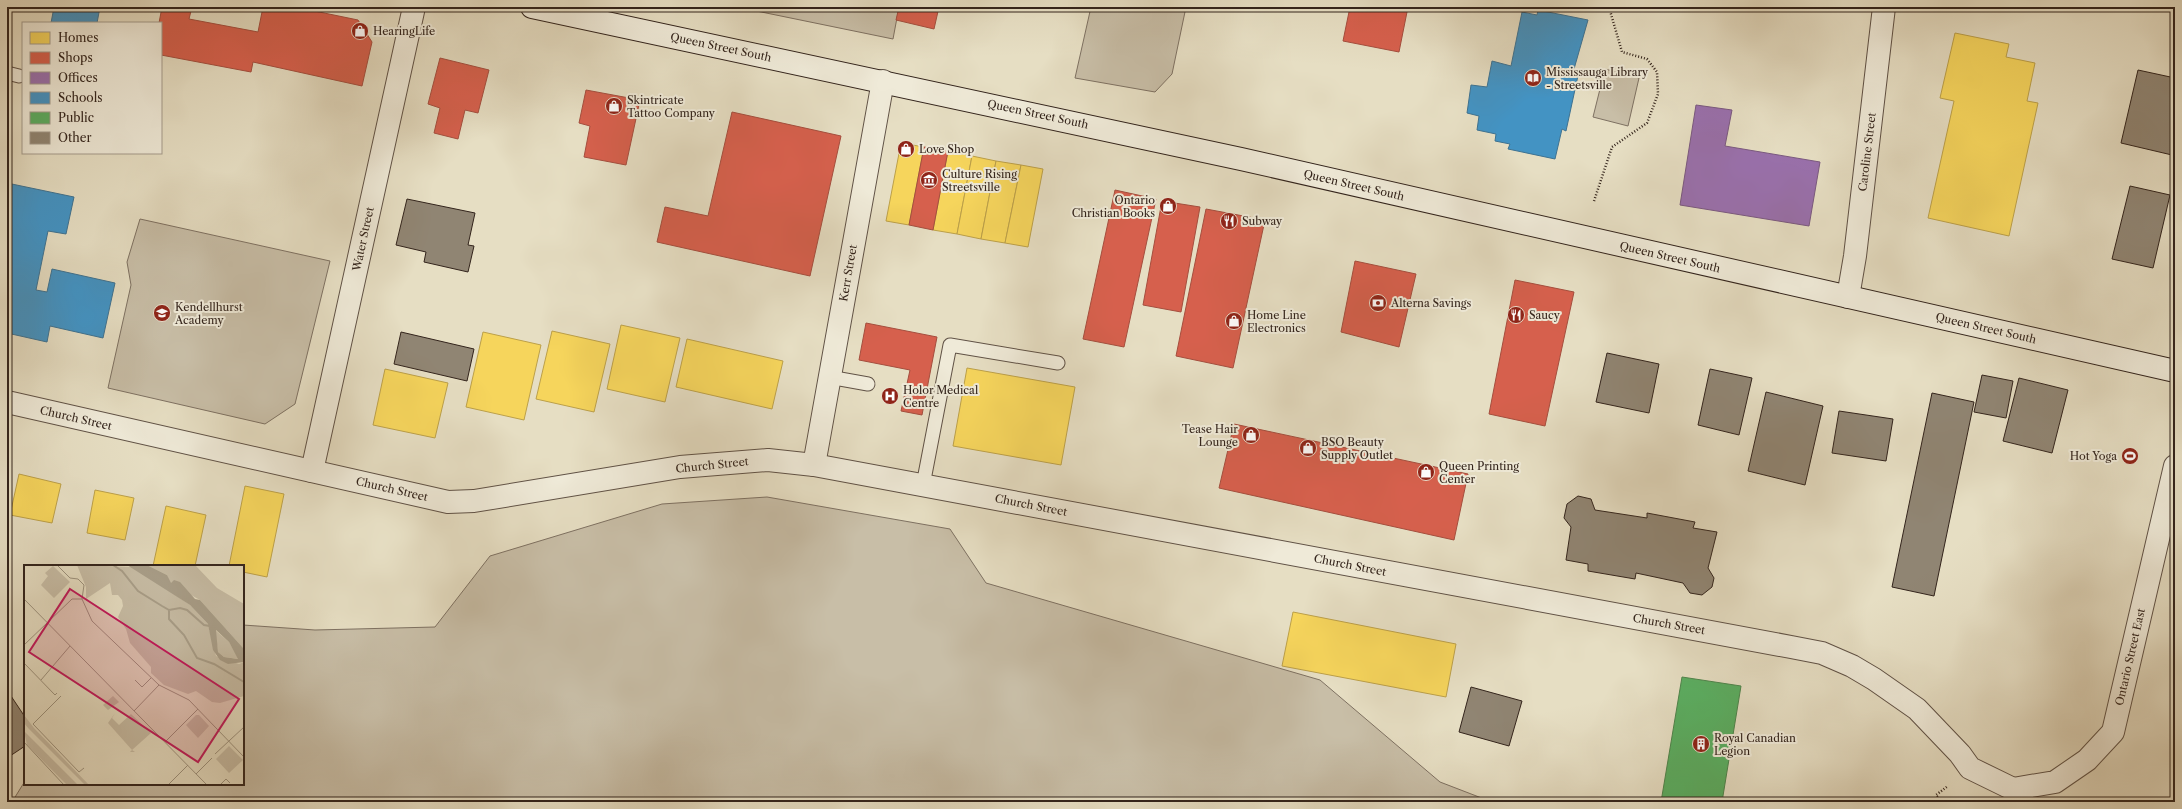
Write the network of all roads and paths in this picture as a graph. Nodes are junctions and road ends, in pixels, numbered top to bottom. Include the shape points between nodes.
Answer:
1 (414, 7) edge
2 (532, 7) edge
3 (1609, 7) edge
4 (1884, 7) edge
5 (883, 81) junction
6 (1594, 201) dead end
7 (1848, 297) junction
8 (1058, 363) dead end
9 (2175, 371) edge
10 (829, 377) junction
11 (868, 384) dead end
12 (7, 402) edge
13 (814, 465) junction
14 (2175, 466) edge
15 (312, 471) junction
16 (922, 485) junction
17 (2014, 795) edge

1 - 15 street, Water Street
2 - 5 street, Queen Street South
3 - 6 path via 1622,52 1647,59 1658,72 1658,94 1647,122 1612,147
4 - 7 street, Caroline Street
5 - 7 street, Queen Street South via 1247,160
5 - 10 street, Kerr Street
7 - 9 street, Queen Street South
8 - 16 lane via 950,345
10 - 11 lane
10 - 13 street, Kerr Street
12 - 15 street, Church Street
13 - 15 street, Church Street via 768,460 734,461 680,467 481,500 448,502
13 - 16 street, Church Street
14 - 17 street, Ontario Street East via 2112,732 2087,760 2055,782
16 - 17 street, Church Street via 1822,653 1852,666 1917,709 1970,768

